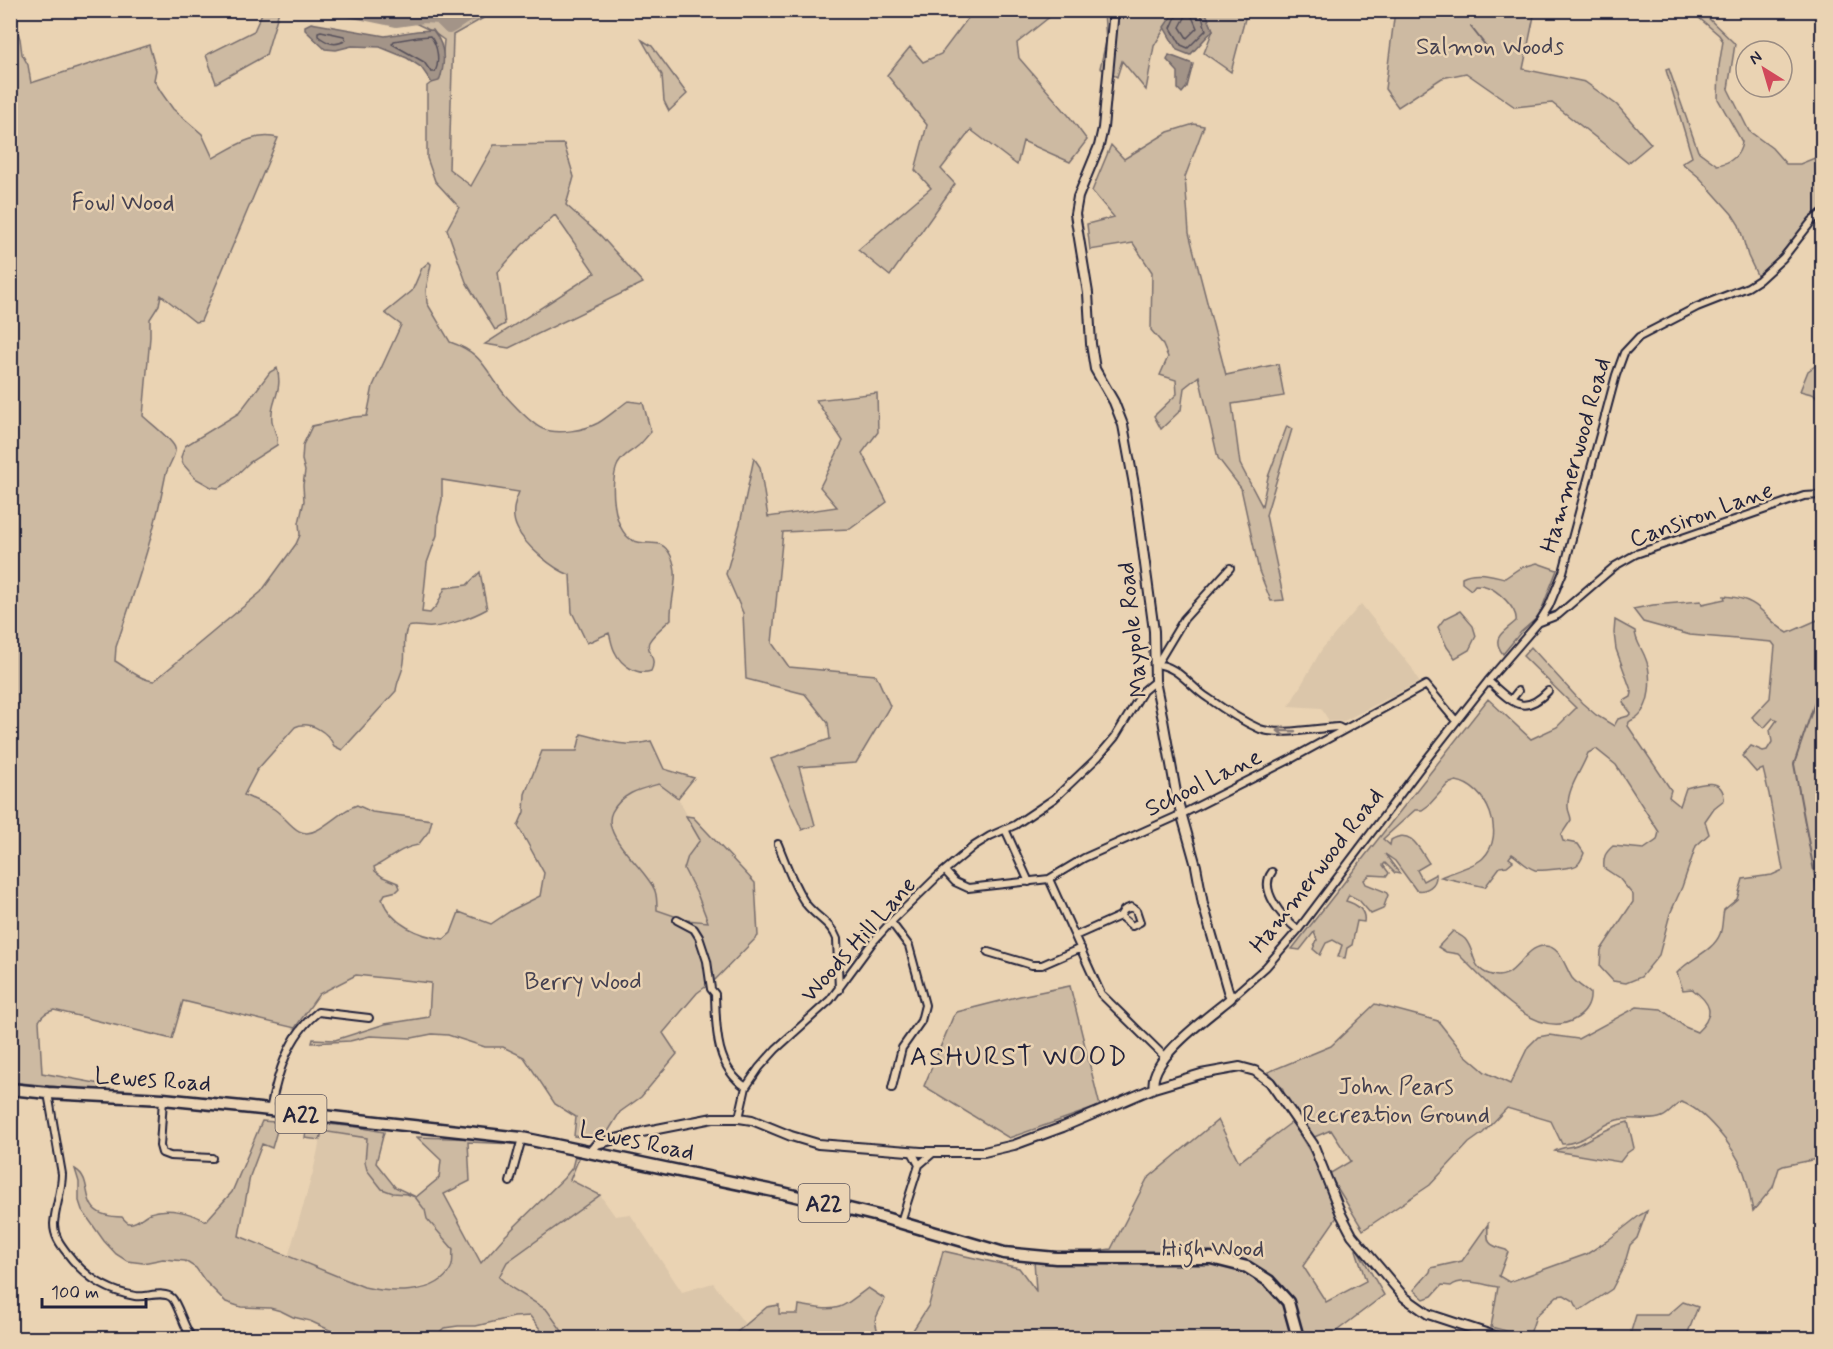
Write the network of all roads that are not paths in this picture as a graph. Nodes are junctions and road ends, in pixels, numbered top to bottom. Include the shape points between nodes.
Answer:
1 (1114, 10) edge
2 (1822, 213) edge
3 (1822, 495) edge
4 (1230, 568) dead end
5 (1539, 622) junction
6 (1155, 664) junction
7 (1155, 681) junction
8 (1488, 681) junction
9 (1518, 691) dead end
10 (1548, 691) dead end
11 (1511, 700) junction
12 (1456, 721) junction
13 (1344, 730) junction
14 (1182, 814) junction
15 (1005, 829) junction
16 (778, 844) dead end
17 (945, 871) junction
18 (1272, 872) dead end
19 (1049, 879) junction
20 (1029, 882) junction
21 (1120, 916) dead end
22 (677, 920) dead end
23 (891, 922) junction
24 (1298, 930) junction
25 (1075, 936) junction
26 (1081, 948) junction
27 (988, 952) dead end
28 (839, 990) junction
29 (1231, 998) junction
30 (369, 1018) dead end
31 (1166, 1057) junction
32 (746, 1087) junction
33 (892, 1088) dead end
34 (1154, 1088) junction
35 (10, 1089) edge
36 (48, 1093) junction
37 (163, 1099) junction
38 (270, 1110) junction
39 (739, 1118) junction
40 (522, 1138) junction
41 (591, 1151) junction
42 (912, 1152) junction
43 (933, 1153) junction
44 (212, 1158) dead end
45 (919, 1165) junction
46 (510, 1182) dead end
47 (901, 1222) junction
48 (192, 1338) edge
49 (1298, 1338) edge
50 (1501, 1338) edge

1 - 6 street, Maypole Road via 1099,146 1075,214 1095,369 1123,425 1135,490
2 - 5 street, Hammerwood Road via 1759,280 1650,330 1624,353 1563,572
3 - 5 street, Cansiron Lane via 1804,496 1636,554 1615,566 1558,615
4 - 6 street via 1184,619
5 - 8 street, Hammerwood Road
6 - 7 street, Maypole Road
13 -> 6 street via 1261,729 1206,698 1176,671
7 - 14 street, Maypole Road
7 - 15 street, Woods Hill Lane via 1143,691 1098,757 1052,801
8 - 11 street
8 - 12 street, Hammerwood Road
9 - 11 street
10 - 11 street via 1532,704 1521,705
12 - 13 street, School Lane via 1426,685
12 - 24 street, Hammerwood Road
13 - 14 street, School Lane
14 - 19 street, School Lane via 1084,858
14 - 29 street, Maypole Road
15 - 17 street, Woods Hill Lane via 974,846
15 - 20 street
16 - 28 street via 807,905 837,939
17 - 20 street, School Lane via 968,888
17 - 23 street, Woods Hill Lane
18 - 24 street via 1267,887 1283,918
19 - 20 street, School Lane
19 - 25 street
21 - 25 street
22 - 32 street via 694,929 701,943 715,994 718,1047 737,1081
23 - 28 street, Woods Hill Lane
23 - 33 street via 909,946 925,1005 921,1021 902,1048
24 - 29 street, Hammerwood Road via 1266,968
25 - 26 street
26 - 27 street via 1032,966
26 - 31 street via 1101,994
28 - 32 street, Woods Hill Lane via 776,1049
29 - 31 street, Hammerwood Road
30 - 38 street via 318,1012 294,1042 278,1075
31 - 34 street, Hammerwood Road via 1155,1070
32 - 39 street, Woods Hill Lane
34 - 43 street via 1014,1144 984,1152
34 - 50 street via 1231,1067 1262,1075 1313,1144 1352,1235 1404,1297 1428,1314
35 - 36 highway, Lewes Road / A22
36 - 37 highway, Lewes Road / A22
36 - 48 street via 62,1174 54,1227 57,1240 77,1268 113,1290 173,1298
37 - 38 highway, Lewes Road / A22
37 - 44 street via 162,1153
38 - 40 highway, Lewes Road / A22
39 - 41 street via 713,1118 642,1132 597,1144
39 - 42 street via 818,1144
40 - 41 highway, Lewes Road / A22
40 - 46 street
41 - 47 highway, Lewes Road / A22
42 - 43 street
42 - 45 street
43 - 45 street
45 - 47 street
47 - 49 highway, Lewes Road / A22 via 1004,1253 1056,1258 1211,1258 1247,1267 1269,1281 1288,1302

